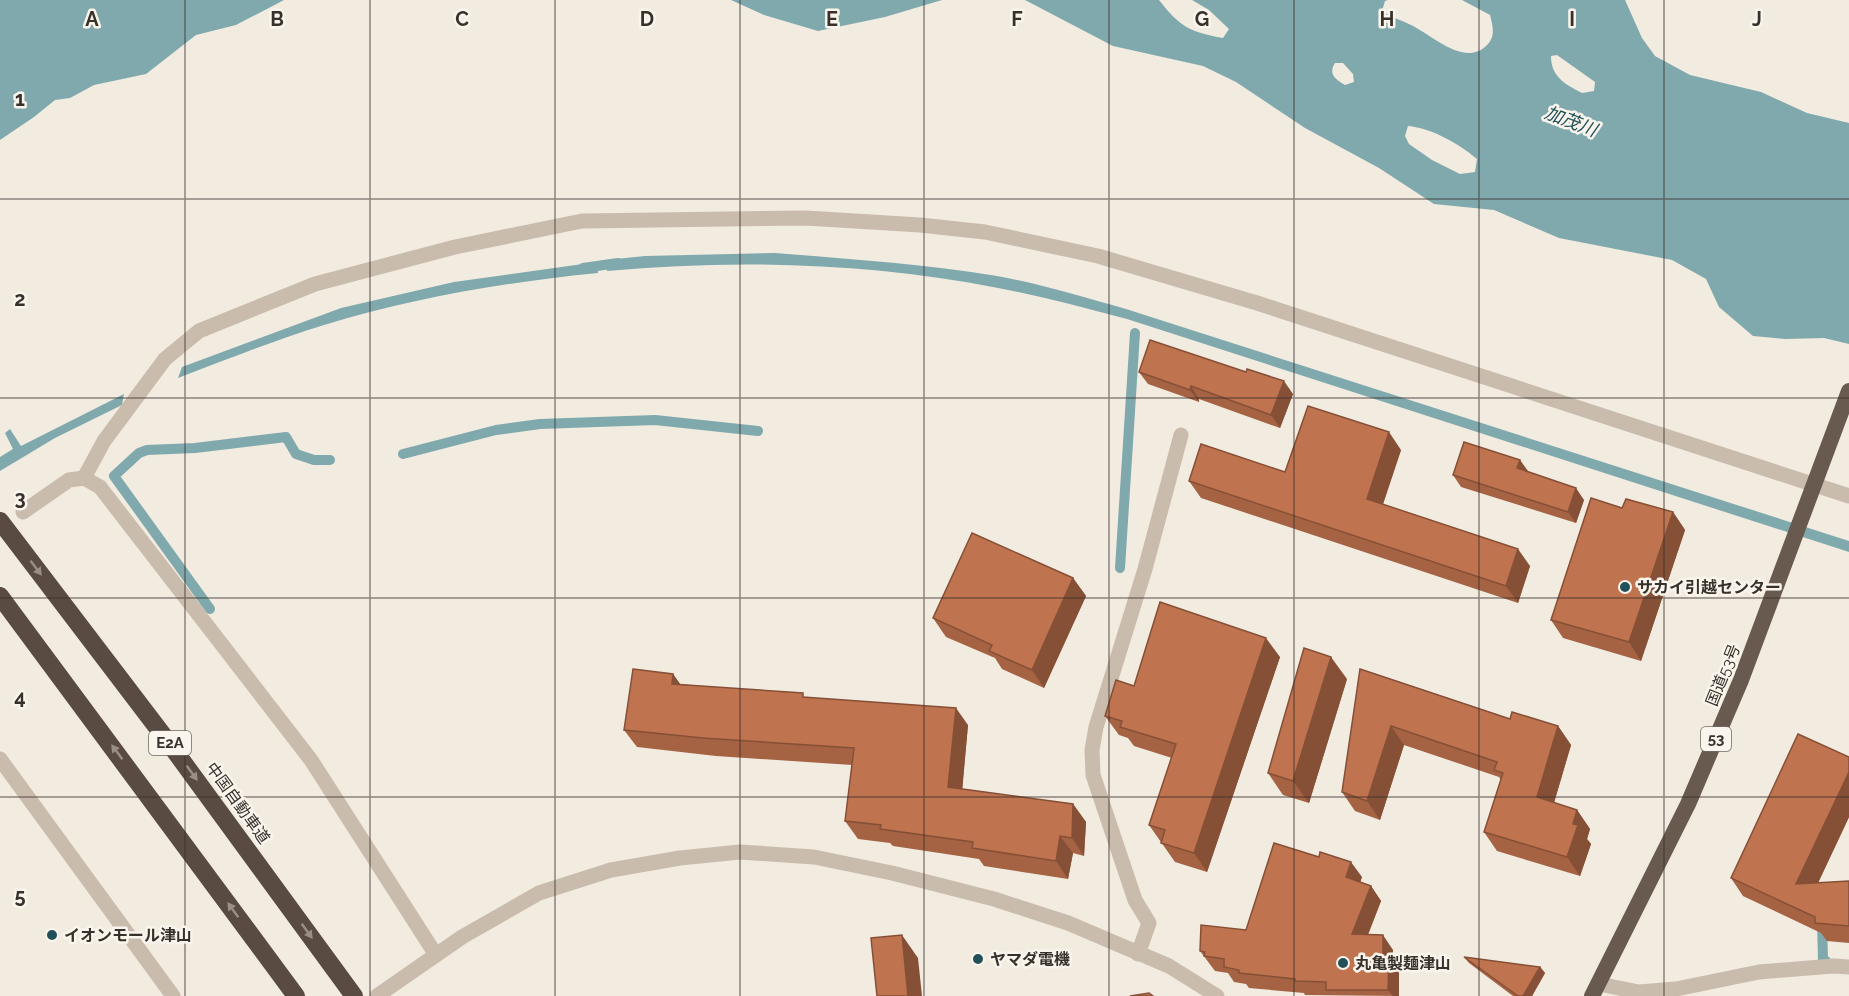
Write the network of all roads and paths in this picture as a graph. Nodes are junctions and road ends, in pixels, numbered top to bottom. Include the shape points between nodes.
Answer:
1 (1849, 391) edge
2 (1181, 435) dead end
3 (84, 478) junction
4 (1816, 479) junction
5 (1849, 496) edge
6 (23, 512) dead end
7 (0, 521) edge
8 (0, 596) edge
9 (0, 759) edge
10 (1138, 954) junction
11 (436, 955) junction
12 (1849, 967) edge
13 (1595, 990) edge
14 (294, 993) edge
15 (173, 996) edge
16 (354, 996) edge
17 (377, 996) edge
18 (1217, 996) edge

1 - 4 highway, 国道53号 / 53
2 - 10 street via 1092,750 1093,775 1136,900 1149,923
3 - 4 street via 104,441 165,359 199,331 315,284 455,247 582,221 806,218 985,232 1098,256
3 - 6 street via 69,480
3 - 11 street via 100,487 311,760
4 - 5 street
4 - 13 highway, 国道53号 / 53 via 1741,680 1688,804
7 -> 16 highway, 中国自動車道 / E2A
14 -> 8 highway, E2A
9 - 15 street
10 - 11 street via 1068,923 994,899 814,857 740,852 611,870 539,893
10 - 18 street via 1169,966
11 - 17 street
12 - 13 street via 1759,972 1676,989

